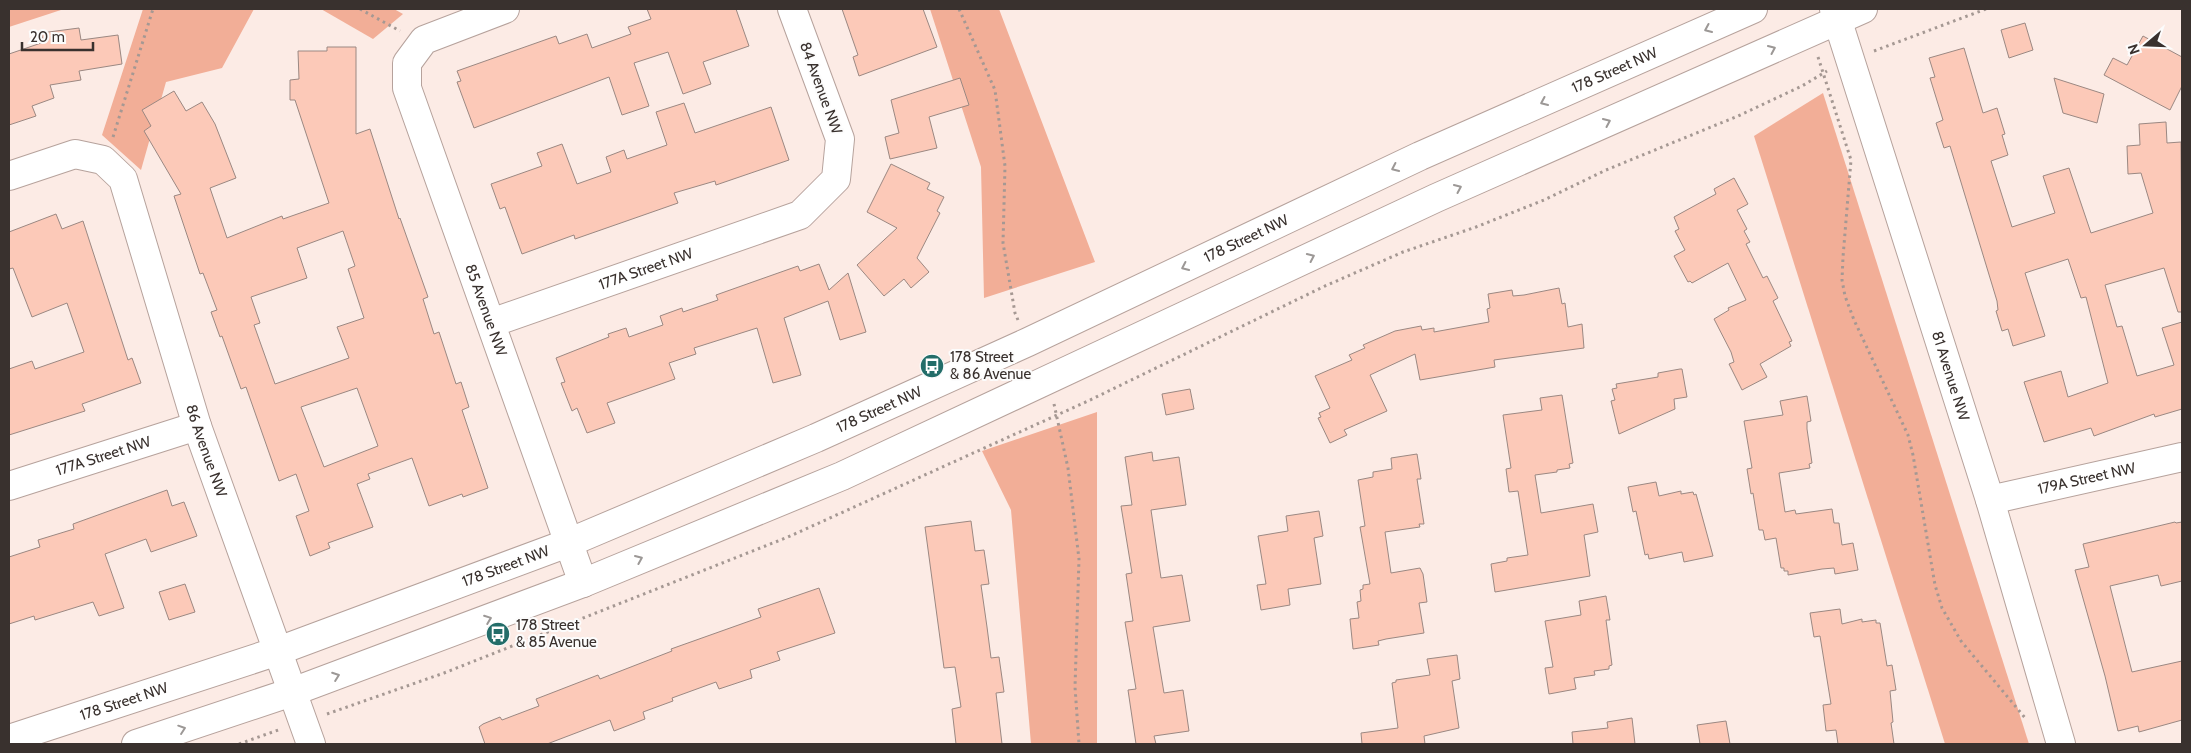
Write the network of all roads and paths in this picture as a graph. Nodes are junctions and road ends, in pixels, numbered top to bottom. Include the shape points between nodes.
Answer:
1 (153, 9) edge
2 (360, 9) edge
3 (505, 9) edge
4 (792, 9) edge
5 (1753, 9) edge
6 (1862, 9) edge
7 (1986, 9) edge
8 (1836, 14) edge
9 (1809, 33) junction
10 (424, 40) junction
11 (1850, 58) junction
12 (1824, 73) junction
13 (103, 160) junction
14 (9, 176) edge
15 (800, 215) joint
16 (491, 323) junction
17 (197, 426) junction
18 (2182, 457) edge
19 (9, 486) edge
20 (1990, 500) junction
21 (568, 543) junction
22 (583, 583) junction
23 (278, 651) junction
24 (292, 692) junction
25 (2028, 722) dead end
26 (307, 733) edge
27 (9, 739) edge
28 (136, 744) edge
29 (239, 744) edge
30 (2061, 744) edge

1 - 13 path via 115,133
2 - 10 path
3 - 10 main road
4 - 15 main road, 84 Avenue NW via 840,139 836,179
5 -> 21 main road, 178 Street NW via 1420,156 851,422
6 - 8 main road
7 - 11 path
8 - 9 main road
8 - 11 main road, 81 Avenue NW
9 - 12 path
22 -> 9 main road via 842,476 1436,198
10 - 16 main road, 85 Avenue NW via 407,63 406,88
11 - 12 path
11 - 20 main road, 81 Avenue NW
12 - 25 path via 1851,160 1842,280 1845,296 1908,435 1942,608 1961,641
12 - 26 path via 1738,116 1606,170 1544,200 1403,252 1346,277 1088,401 788,537 444,673
13 - 14 main road via 75,154
13 - 17 main road, 86 Avenue NW via 123,179
15 - 16 main road, 177A Street NW
16 - 21 main road, 85 Avenue NW
17 - 19 main road, 177A Street NW
17 - 23 main road, 86 Avenue NW
18 - 20 main road, 179A Street NW
20 - 30 main road, 81 Avenue NW
21 - 22 main road, 85 Avenue NW
21 - 23 main road, 178 Street NW
24 -> 22 main road
23 - 24 main road, 86 Avenue NW
23 - 27 main road, 178 Street NW
24 - 26 main road, 86 Avenue NW
28 -> 24 main road
26 - 29 path

